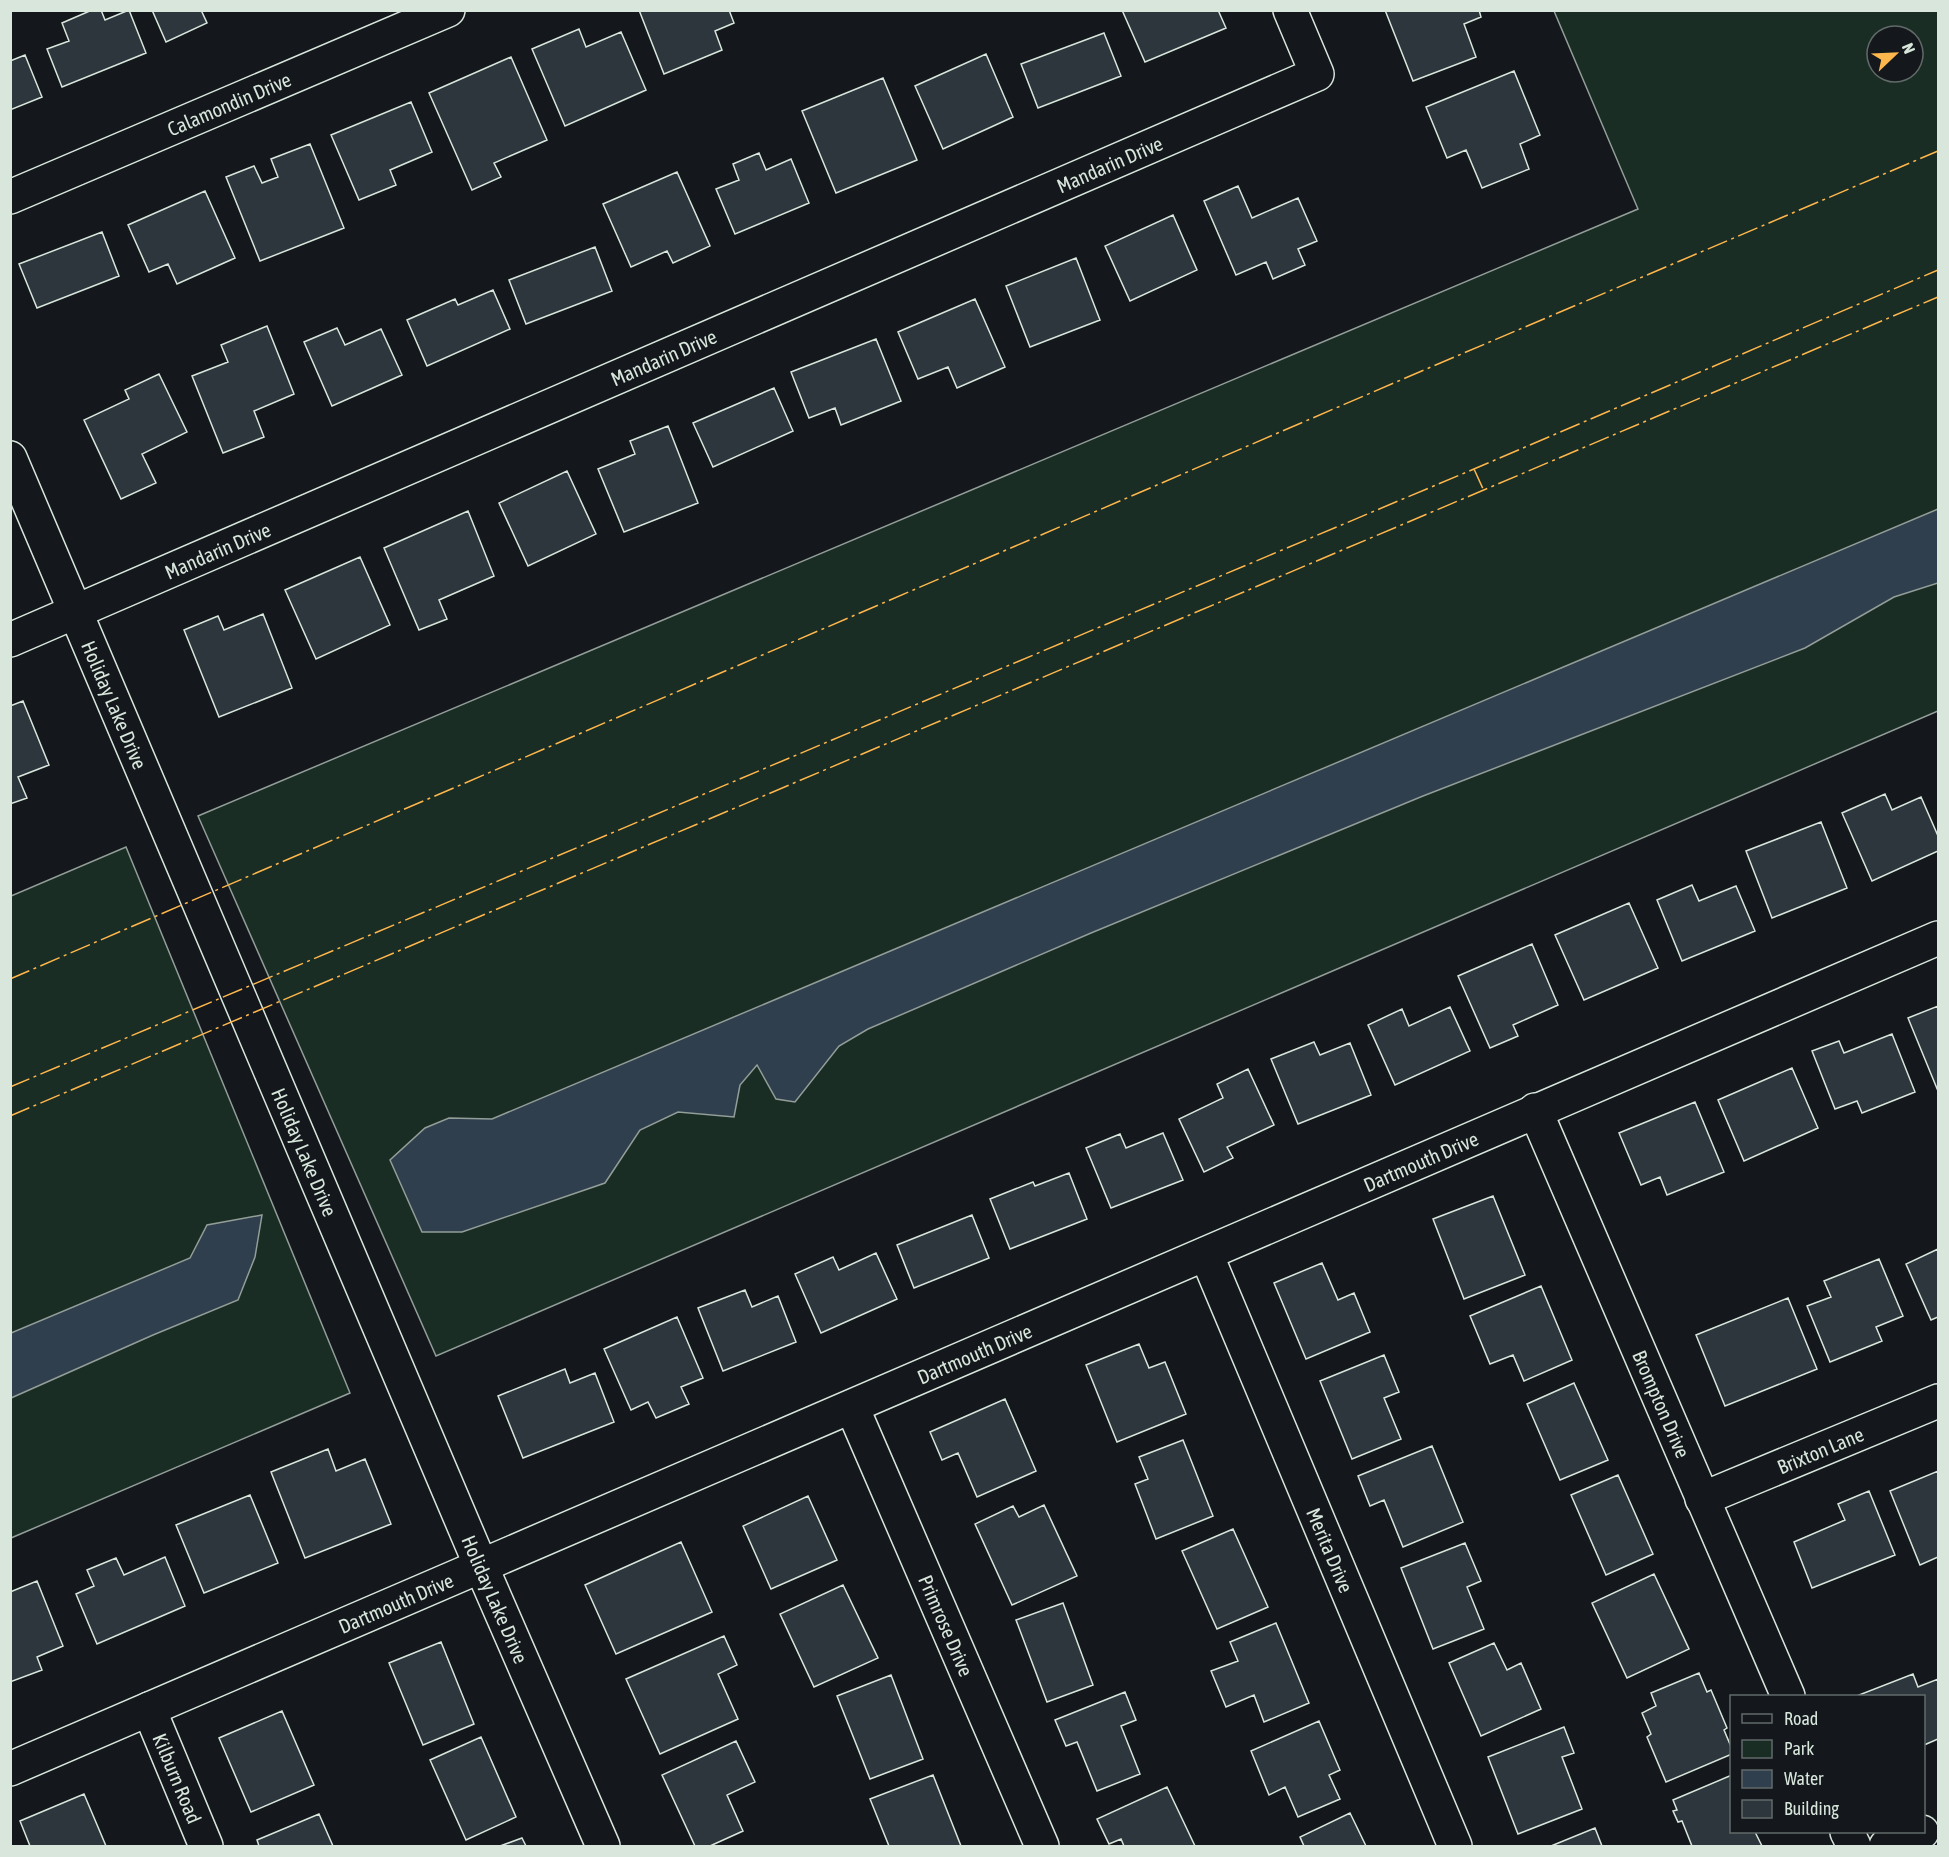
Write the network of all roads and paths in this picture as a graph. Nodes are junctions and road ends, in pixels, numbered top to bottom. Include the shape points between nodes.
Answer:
1 (448, 10) edge
2 (1290, 10) edge
3 (10, 197) edge
4 (10, 458) edge
5 (76, 612) junction
6 (10, 640) edge
7 (1938, 938) edge
8 (1535, 1110) junction
9 (1206, 1254) junction
10 (1938, 1401) edge
11 (852, 1407) junction
12 (1702, 1499) junction
13 (481, 1566) junction
14 (1788, 1695) edge
15 (149, 1709) junction
16 (10, 1769) edge
17 (1918, 1833) edge
18 (206, 1846) edge
19 (603, 1846) edge
20 (1042, 1846) edge
21 (1455, 1846) edge
22 (1886, 1846) edge

1 - 3 street, Calamondin Drive
2 - 5 street, Mandarin Drive via 1317,74
4 - 5 street, Holiday Lake Drive
5 - 6 street, Mandarin Drive
5 - 13 street, Holiday Lake Drive
7 - 8 street, Dartmouth Drive
8 - 9 street, Dartmouth Drive
8 - 12 street, Brompton Drive
9 - 11 street, Dartmouth Drive
9 - 21 street, Merita Drive
10 - 12 street, Brixton Lane
11 - 13 street, Dartmouth Drive
11 - 20 street, Primrose Drive
12 - 14 street, Brompton Drive
13 - 15 street, Dartmouth Drive
13 - 19 street, Holiday Lake Drive
15 - 16 street, Dartmouth Drive
15 - 18 street, Kilburn Road
17 - 22 street

